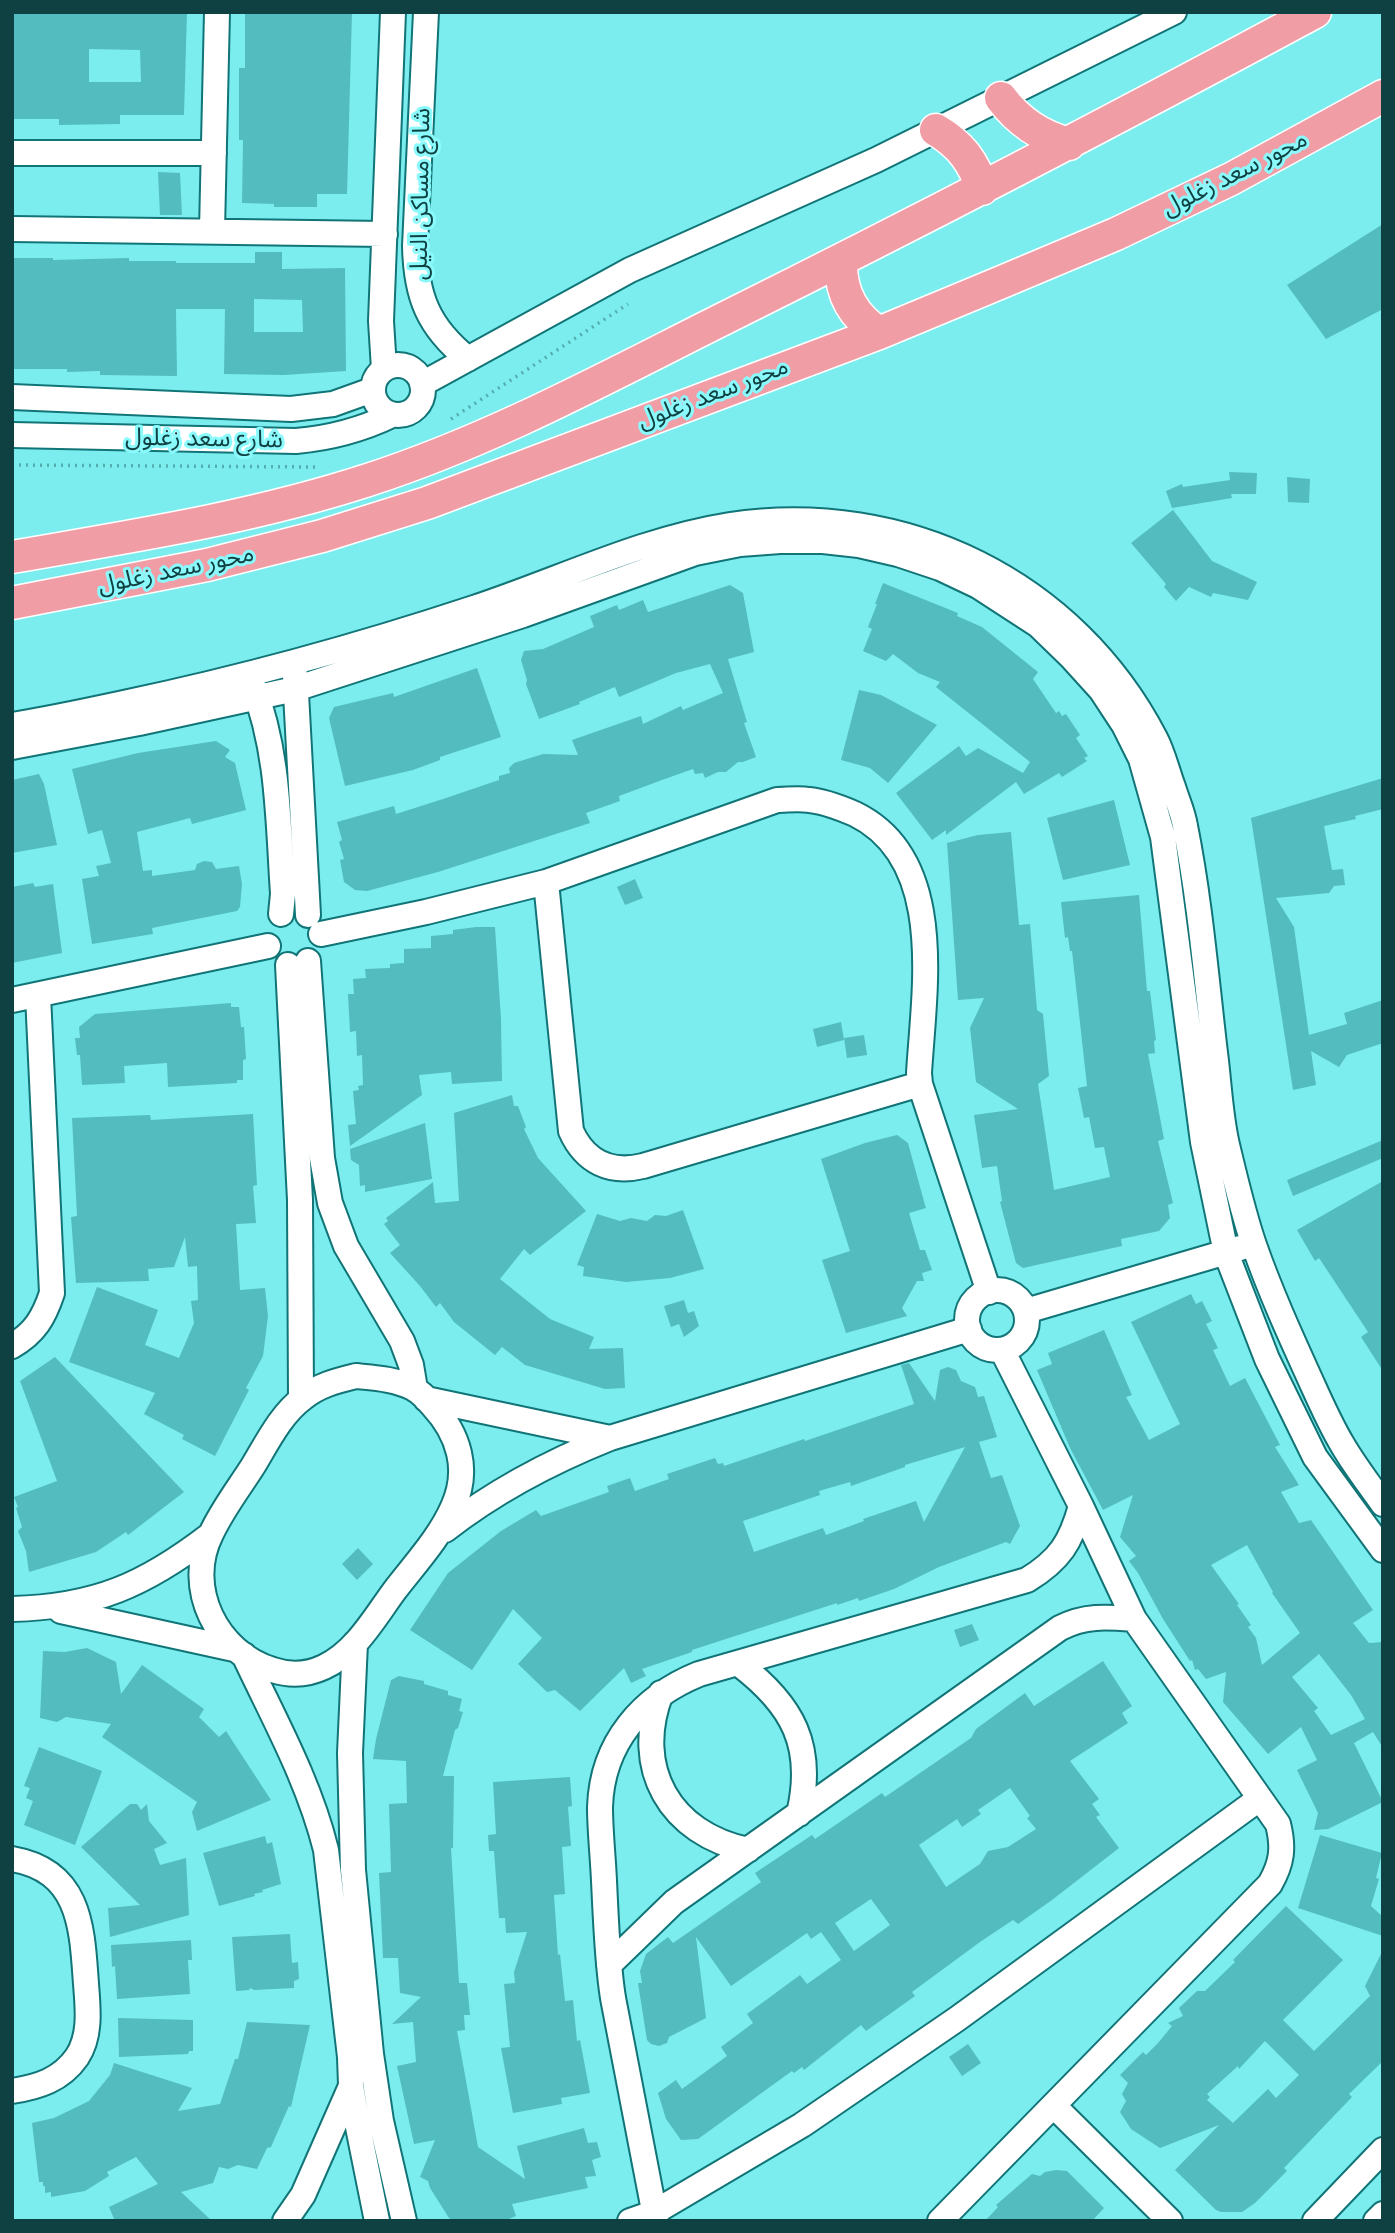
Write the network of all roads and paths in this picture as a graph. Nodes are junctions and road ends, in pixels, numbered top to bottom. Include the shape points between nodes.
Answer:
1 (217, 12) edge
2 (393, 12) edge
3 (426, 12) edge
4 (1174, 12) edge
5 (1315, 12) edge
6 (1383, 96) edge
7 (1001, 99) junction
8 (936, 130) junction
9 (1069, 144) junction
10 (12, 153) edge
11 (214, 153) junction
12 (982, 189) junction
13 (12, 229) edge
14 (212, 230) junction
15 (385, 234) junction
16 (841, 261) junction
17 (879, 333) junction
18 (468, 359) junction
19 (384, 369) junction
20 (422, 384) junction
21 (372, 390) junction
22 (12, 397) edge
23 (215, 407) junction
24 (392, 415) junction
25 (12, 435) edge
26 (214, 440) junction
27 (12, 556) edge
28 (12, 603) edge
29 (296, 663) junction
30 (253, 687) junction
31 (295, 689) junction
32 (12, 725) edge
33 (12, 747) edge
34 (546, 881) junction
35 (281, 914) junction
36 (315, 925) junction
37 (268, 946) junction
38 (298, 963) junction
39 (38, 995) junction
40 (12, 1000) edge
41 (920, 1084) junction
42 (1253, 1243) junction
43 (1226, 1253) junction
44 (989, 1292) junction
45 (1026, 1311) junction
46 (969, 1329) junction
47 (12, 1346) edge
48 (1002, 1350) junction
49 (420, 1394) junction
50 (301, 1399) junction
51 (610, 1438) junction
52 (1383, 1504) edge
53 (1081, 1506) junction
54 (210, 1535) junction
55 (434, 1539) junction
56 (1383, 1550) edge
57 (50, 1608) junction
58 (12, 1609) edge
59 (1135, 1619) junction
60 (355, 1643) junction
61 (239, 1652) junction
62 (739, 1664) junction
63 (661, 1693) junction
64 (1259, 1799) junction
65 (799, 1814) junction
66 (748, 1850) junction
67 (12, 1859) edge
68 (609, 1965) junction
69 (351, 2085) junction
70 (12, 2091) edge
71 (1055, 2106) junction
72 (1383, 2150) edge
73 (1383, 2214) edge
74 (646, 2218) edge
75 (285, 2221) edge
76 (377, 2221) edge
77 (404, 2221) edge
78 (940, 2221) edge
79 (1170, 2221) edge
80 (1315, 2221) edge
81 (1376, 2221) edge

1 - 11 street
2 - 15 street, شارع مساكن النيل
3 - 18 street, شارع مساكن النيل via 417,278 434,324
4 - 7 street
5 - 9 main road, محور سعد زغلول
6 - 17 main road, محور سعد زغلول via 1231,179 1115,234
7 - 8 street
7 - 9 main road via 1030,128
8 - 12 main road via 965,154
8 - 18 street via 630,270
9 - 12 main road, محور سعد زغلول
10 - 11 street
11 - 14 street
12 - 16 main road, محور سعد زغلول
13 - 14 street
14 - 15 street
15 - 19 street, شارع مساكن النيل
16 - 17 main road via 846,297 859,318
16 - 27 main road, محور سعد زغلول via 552,404 372,479 187,527
17 - 28 main road, محور سعد زغلول via 427,503 322,536 207,565
18 - 20 street
19 - 20 street via 407,367
19 - 21 street
20 - 24 street via 416,408
21 - 23 street, شارع سعد زغلول via 312,408
21 - 24 street via 378,406
22 - 23 street, شارع سعد زغلول
23 - 26 street
24 - 26 street, شارع سعد زغلول via 355,431 316,439
25 - 26 street, شارع سعد زغلول
29 - 30 street
29 - 31 street
29 - 42 street via 505,598 652,543 734,524 819,521 862,526 944,548 988,566 1050,607 1087,642 1120,681 1157,742 1185,822 1225,1138
30 - 31 street
30 - 32 street
30 - 33 street
30 - 35 street via 275,770
31 - 36 street
31 - 43 street via 695,553 740,544 801,541 859,545 940,568 978,586 1038,625 1079,666 1101,690 1141,759 1163,837 1203,1142
34 - 36 street via 426,912
34 - 41 street via 776,800 809,800 841,808 876,826 911,872 919,901 925,985
34 - 41 street via 571,1132 577,1145 599,1165 628,1170
35 - 36 street via 295,911
35 - 37 street via 267,931
36 - 38 street via 318,950
37 - 38 street via 279,961
37 - 39 street
38 - 49 street via 330,1203 346,1246 402,1341
38 - 50 street
39 - 40 street
39 - 47 street via 52,1293 43,1318
41 - 44 street
42 - 43 street
42 - 52 street via 1340,1442
43 - 45 street
43 - 56 street via 1267,1359 1315,1457
44 - 45 street via 1016,1296
44 - 46 street via 973,1302
45 - 48 street via 1023,1336
46 - 48 street via 978,1343
46 - 51 street
48 - 53 street
49 - 50 street via 386,1378 356,1376 327,1383
49 - 51 street
49 - 55 street via 454,1433 462,1462 453,1507
50 - 54 street via 281,1421
51 - 55 street via 517,1480
53 - 59 street
53 - 62 street via 1070,1541 1059,1557 1027,1580
54 - 57 street via 174,1563 135,1584 93,1600
54 - 61 street via 202,1584 209,1616
55 - 60 street
57 - 58 street
57 - 61 street
59 - 64 street
59 - 65 street via 1096,1616 1059,1628
60 - 61 street via 327,1666 309,1673 268,1669
60 - 77 street via 350,1753 353,1870 370,2054
61 - 69 street via 303,1777 323,1837
62 - 63 street via 699,1674
62 - 65 street via 769,1688 797,1731 804,1764
63 - 66 street via 650,1744 664,1794 699,1832
63 - 68 street via 621,1736 602,1789
64 - 71 street via 1278,1824 1283,1845 1280,1866 1270,1884
64 - 74 street via 957,2019 802,2125
65 - 66 street
66 - 68 street via 674,1902
67 - 70 street via 53,1876 74,1903 83,1935 88,2012 78,2056 62,2074 42,2085
68 - 74 street
69 - 75 street via 303,2195
69 - 76 street
71 - 78 street
71 - 79 street
72 - 80 street
73 - 81 street

